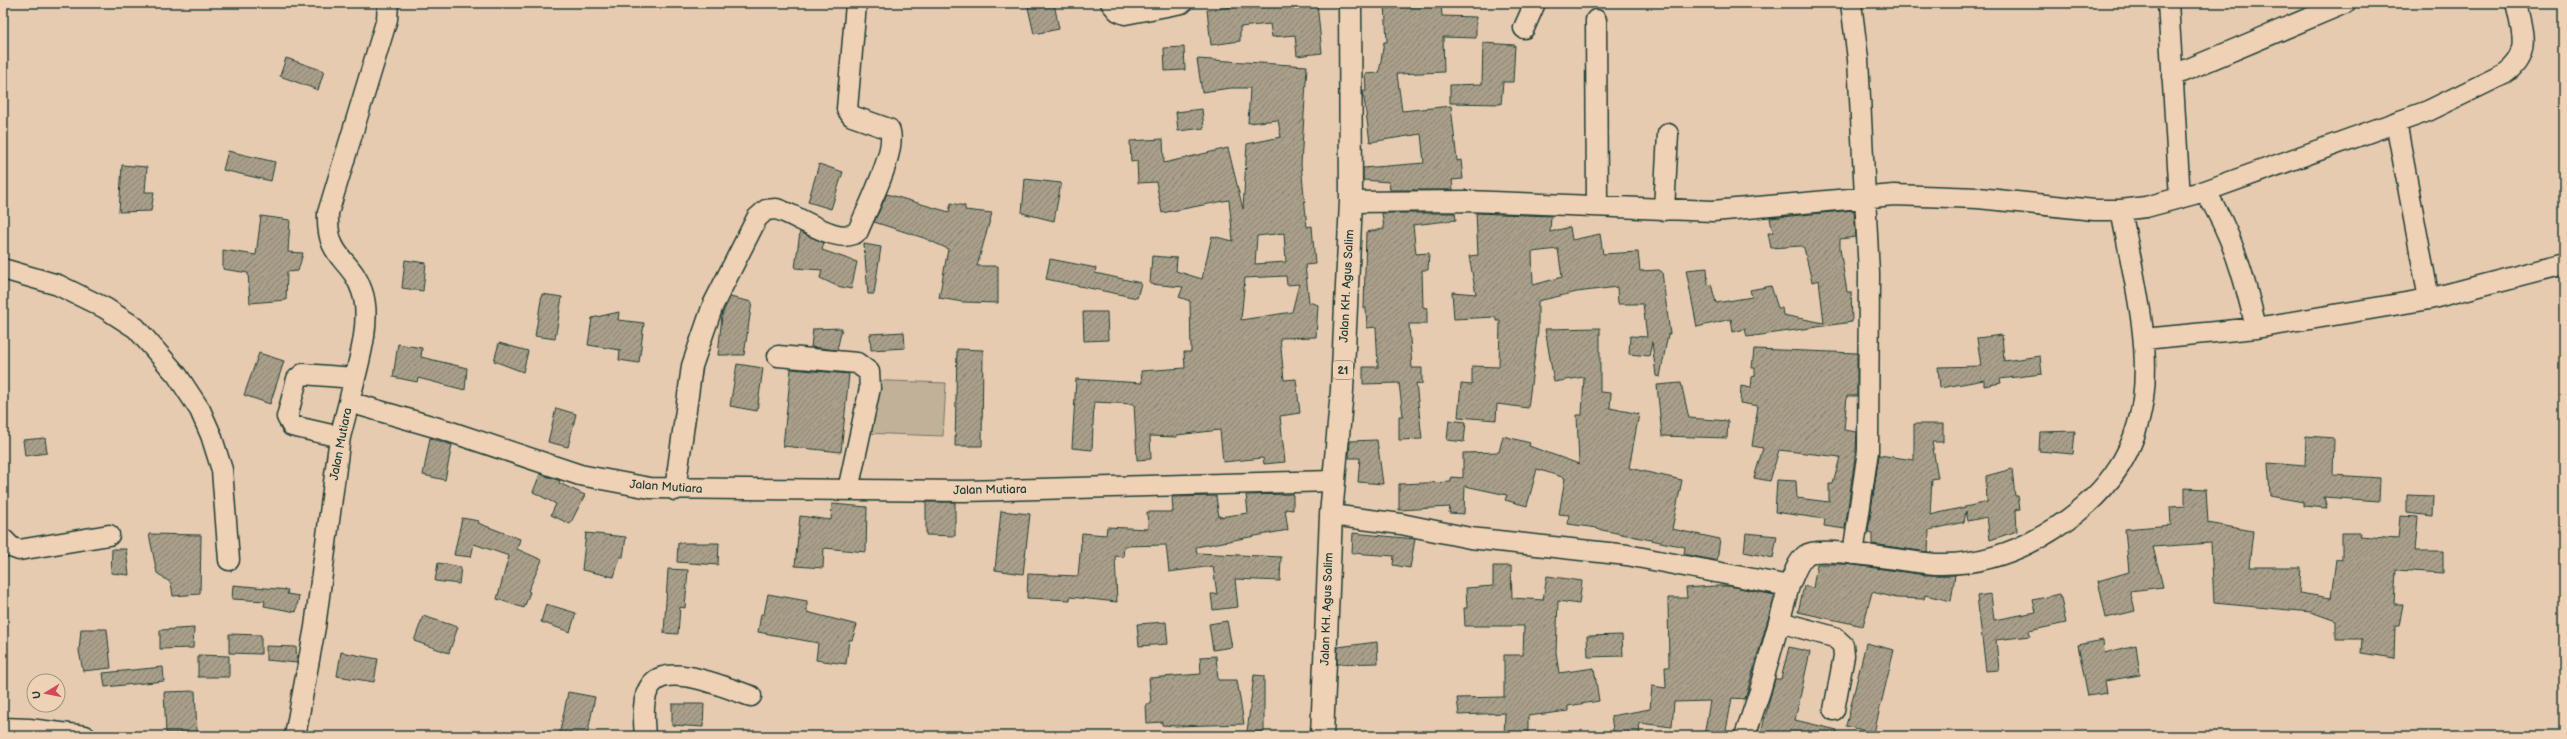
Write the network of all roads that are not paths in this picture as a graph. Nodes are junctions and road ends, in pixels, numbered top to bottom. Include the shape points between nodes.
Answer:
1 (388, 3) edge
2 (1112, 3) edge
3 (1182, 3) edge
4 (1350, 3) edge
5 (1535, 3) edge
6 (1851, 3) edge
7 (2168, 3) edge
8 (2345, 3) edge
9 (2516, 3) edge
10 (856, 4) edge
11 (1596, 20) dead end
12 (1524, 28) dead end
13 (2172, 76) junction
14 (2396, 122) junction
15 (1668, 134) dead end
16 (2205, 191) junction
17 (1865, 196) junction
18 (2180, 198) junction
19 (1351, 202) junction
20 (1597, 206) junction
21 (1664, 210) junction
22 (2121, 210) junction
23 (2564, 264) edge
24 (3, 269) edge
25 (2429, 299) junction
26 (2256, 328) junction
27 (2144, 339) junction
28 (778, 356) dead end
29 (354, 378) junction
30 (349, 402) junction
31 (340, 437) junction
32 (1334, 481) junction
33 (675, 490) junction
34 (848, 490) junction
35 (1331, 516) junction
36 (109, 535) dead end
37 (3, 539) edge
38 (1853, 554) junction
39 (229, 560) dead end
40 (1788, 586) junction
41 (1780, 622) junction
42 (752, 696) dead end
43 (1834, 710) dead end
44 (3, 728) edge
45 (85, 736) edge
46 (295, 736) edge
47 (645, 736) edge
48 (1322, 736) edge
49 (1745, 736) edge

1 - 29 street via 387,19 328,212 330,242 336,254 358,280 365,301 361,349
2 - 3 street via 1120,13 1129,14
4 - 19 highway, Jalan KH. Agus Salim / 21
5 - 12 street
6 - 17 street via 1858,59
7 - 13 street
8 - 13 street
9 - 14 street via 2523,47 2521,58 2514,66 2481,86 2428,111
10 - 33 street via 847,109 852,116 889,129 891,136 886,160 858,231 852,236 840,236 776,209 760,213 713,305 692,366
11 - 20 street
13 - 18 street
14 - 16 street
14 - 25 street
15 - 21 street
16 - 18 street
16 - 26 street via 2219,212 2240,264
17 - 21 street via 1713,211
17 - 22 street via 1978,198 2094,210
17 - 38 street via 1869,274 1868,451
18 - 22 street
19 - 20 street via 1467,201
19 - 32 highway, Jalan KH. Agus Salim / 21 via 1342,390
20 - 21 street
22 - 27 street
23 - 25 street
24 - 39 street via 58,285 105,308 136,328 177,375 203,416 212,435 222,470
25 - 26 street
26 - 27 street
27 - 38 street via 2146,386 2138,430 2113,475 2091,501 2063,523 2013,551 1981,561 1938,564
28 - 34 street via 857,363 869,372 870,388
29 - 30 street
29 - 31 street via 303,374 297,378 286,417 292,426
30 - 31 street, Jalan Mutiara
30 - 33 street, Jalan Mutiara via 445,430 580,475 611,482
31 - 46 street, Jalan Mutiara via 315,627
32 - 34 street, Jalan Mutiara via 964,491
32 - 35 highway, Jalan KH. Agus Salim / 21
33 - 34 street, Jalan Mutiara
35 - 40 street via 1401,524 1470,538 1628,555
35 - 48 highway, Jalan KH. Agus Salim / 21
36 - 37 street via 19,550 10,547
38 - 40 street via 1806,555
40 - 41 street
41 - 43 street via 1834,637 1843,645 1844,656
41 - 49 street
42 - 47 street via 680,674 664,675 651,685 646,694
44 - 45 street

